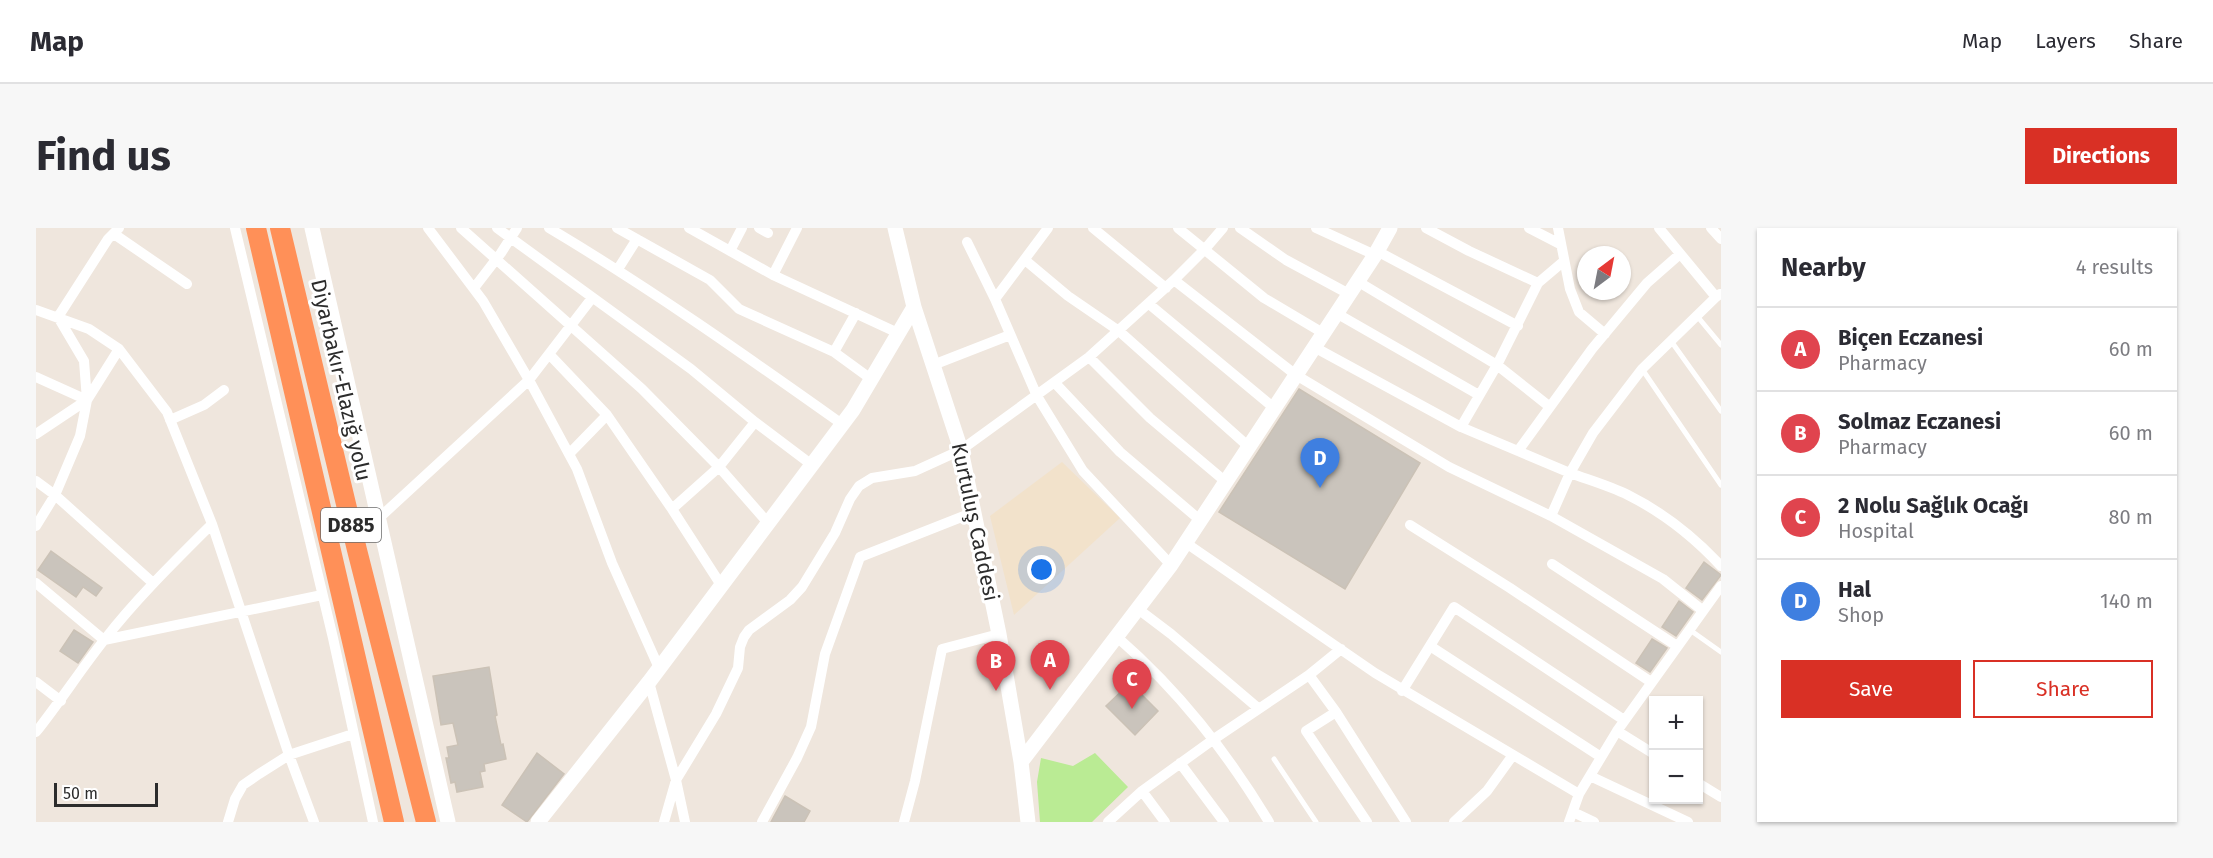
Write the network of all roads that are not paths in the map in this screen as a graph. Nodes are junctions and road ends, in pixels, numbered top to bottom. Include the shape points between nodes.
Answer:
1 (235, 228) edge
2 (256, 228) edge
3 (280, 228) edge
4 (312, 228) edge
5 (428, 228) edge
6 (461, 228) edge
7 (497, 228) edge
8 (549, 228) edge
9 (617, 228) edge
10 (689, 228) edge
11 (742, 228) edge
12 (797, 228) edge
13 (895, 228) edge
14 (1048, 228) edge
15 (1093, 228) edge
16 (1178, 228) edge
17 (1223, 228) edge
18 (1239, 228) edge
19 (1316, 228) edge
20 (1390, 228) edge
21 (1426, 228) edge
22 (1529, 228) edge
23 (1558, 228) edge
24 (1659, 228) edge
25 (1711, 228) edge
26 (117, 231) edge
27 (514, 233) edge
28 (637, 239) junction
29 (1721, 239) edge
30 (967, 242) dead end
31 (1560, 244) junction
32 (1206, 249) junction
33 (730, 251) junction
34 (1376, 253) junction
35 (1680, 254) junction
36 (497, 259) junction
37 (1025, 260) junction
38 (1564, 261) junction
39 (618, 269) junction
40 (773, 275) junction
41 (1538, 283) junction
42 (187, 284) dead end
43 (1170, 284) junction
44 (1353, 287) junction
45 (474, 288) junction
46 (1718, 295) edge
47 (592, 298) junction
48 (995, 299) junction
49 (1149, 304) junction
50 (914, 307) junction
51 (36, 310) edge
52 (856, 313) junction
53 (1336, 313) junction
54 (1697, 316) junction
55 (58, 317) junction
56 (572, 325) junction
57 (1518, 326) junction
58 (1119, 331) junction
59 (898, 333) junction
60 (1323, 333) junction
61 (1605, 334) junction
62 (1011, 335) junction
63 (1671, 340) junction
64 (1721, 345) edge
65 (1314, 347) junction
66 (119, 349) junction
67 (834, 352) junction
68 (549, 354) junction
69 (1089, 357) junction
70 (933, 365) junction
71 (1497, 365) junction
72 (1642, 369) junction
73 (1296, 375) junction
74 (36, 377) edge
75 (871, 379) junction
76 (529, 380) junction
77 (1055, 383) junction
78 (224, 390) dead end
79 (1479, 395) junction
80 (1037, 396) junction
81 (87, 400) junction
82 (1550, 407) junction
83 (1274, 408) junction
84 (1721, 411) edge
85 (607, 415) junction
86 (170, 420) junction
87 (755, 422) junction
88 (842, 424) junction
89 (1461, 427) junction
90 (36, 434) edge
91 (1249, 447) junction
92 (961, 450) junction
93 (1518, 451) junction
94 (569, 454) junction
95 (812, 465) junction
96 (718, 467) junction
97 (1570, 473) junction
98 (36, 481) edge
99 (1226, 482) junction
100 (1721, 485) edge
101 (55, 495) junction
102 (672, 508) junction
103 (974, 512) junction
104 (1551, 516) junction
105 (378, 519) junction
106 (1201, 520) junction
107 (768, 523) junction
108 (212, 524) junction
109 (1410, 525) dead end
110 (36, 526) edge
111 (1186, 543) junction
112 (1552, 564) dead end
113 (1171, 565) junction
114 (1721, 566) edge
115 (36, 583) edge
116 (153, 583) junction
117 (721, 585) junction
118 (1721, 586) edge
119 (322, 595) junction
120 (1711, 598) junction
121 (1721, 605) edge
122 (1138, 609) junction
123 (1702, 610) junction
124 (240, 612) junction
125 (1689, 629) junction
126 (999, 634) junction
127 (1117, 637) junction
128 (104, 640) junction
129 (1430, 646) junction
130 (1677, 646) junction
131 (1341, 649) junction
132 (1721, 652) edge
133 (659, 668) junction
134 (1309, 675) junction
135 (36, 682) edge
136 (649, 682) junction
137 (1651, 682) junction
138 (1402, 691) junction
139 (61, 701) junction
140 (1258, 708) junction
141 (1336, 712) junction
142 (1624, 720) junction
143 (1617, 730) junction
144 (36, 732) edge
145 (353, 734) junction
146 (1214, 738) junction
147 (1649, 751) edge
148 (290, 755) junction
149 (1513, 755) junction
150 (1601, 757) junction
151 (1274, 759) dead end
152 (1022, 762) junction
153 (1180, 763) junction
154 (1590, 776) junction
155 (676, 780) junction
156 (1703, 786) edge
157 (1142, 791) junction
158 (1579, 794) junction
159 (1721, 797) edge
160 (1571, 817) edge
161 (228, 822) edge
162 (314, 822) edge
163 (373, 822) edge
164 (394, 822) edge
165 (426, 822) edge
166 (448, 822) edge
167 (538, 822) edge
168 (664, 822) edge
169 (685, 822) edge
170 (762, 822) edge
171 (904, 822) edge
172 (1028, 822) edge
173 (1108, 822) edge
174 (1165, 822) edge
175 (1224, 822) edge
176 (1269, 822) edge
177 (1316, 822) edge
178 (1367, 822) edge
179 (1406, 822) edge
180 (1454, 822) edge
181 (1594, 822) edge
182 (1688, 822) edge

1 - 119 street
2 - 164 highway, D885
3 - 165 highway, Diyarbakır-Elazığ yolu / D885
4 - 105 street
5 - 45 street
6 - 36 street
7 - 27 street
8 - 39 street
9 - 28 street
10 - 33 street
11 - 33 street
12 - 40 street
13 - 50 street, Kurtuluş Caddesi
14 - 37 street
15 - 43 street
16 - 32 street
17 - 32 street
18 - 44 street via 1286,260
19 - 34 street
20 - 34 street
21 - 41 street
22 - 31 street
23 - 31 street
24 - 35 street
25 - 29 street
26 - 42 street
26 - 55 street
27 - 36 street
27 - 47 street
28 - 39 street
28 - 67 street via 710,280 739,309
30 - 48 street
31 - 38 street
32 - 43 street
32 - 60 street via 1264,297
33 - 40 street
34 - 44 street
34 - 57 street
35 - 46 street
35 - 61 street via 1647,283
36 - 45 street
36 - 56 street
37 - 48 street
37 - 58 street
38 - 41 street
38 - 61 street via 1579,312
39 - 88 street
40 - 52 street
41 - 57 street
43 - 49 street
43 - 73 street
44 - 53 street
44 - 71 street
45 - 76 street
46 - 54 street
47 - 56 street
47 - 87 street via 691,369
48 - 62 street
49 - 58 street
49 - 83 street
50 - 59 street
50 - 70 street, Kurtuluş Caddesi
51 - 55 street
52 - 59 street
52 - 67 street
53 - 60 street
53 - 79 street
54 - 63 street
54 - 64 lane
55 - 66 street via 89,329
55 - 81 street via 84,361
56 - 68 street
56 - 96 street
57 - 71 street
58 - 69 street
58 - 91 street
59 - 75 street
60 - 65 street
61 - 82 street
62 - 70 street
62 - 80 street
63 - 72 street
63 - 84 lane
65 - 73 street
65 - 89 street
66 - 81 street
66 - 86 street
67 - 75 street
68 - 76 street
68 - 85 street
69 - 77 street
69 - 99 street via 1150,418
70 - 92 street, Kurtuluş Caddesi
71 - 79 street
71 - 82 street
72 - 97 street via 1593,433
72 - 100 lane
73 - 83 street
73 - 104 street via 1449,467
74 - 81 street
75 - 88 street
76 - 94 street
76 - 105 street
77 - 80 street
77 - 106 street via 1120,452
78 - 86 street via 204,405
79 - 89 street
80 - 92 street
80 - 113 street via 1083,471
81 - 90 street
81 - 101 street via 80,436
82 - 93 street
83 - 91 street
85 - 94 street
85 - 102 street
86 - 108 street
87 - 95 street
87 - 96 street
88 - 95 street
89 - 93 street
91 - 99 street
92 - 103 street, Kurtuluş Caddesi
92 - 155 street via 915,471 872,478 859,486 801,587 744,637 738,668 716,714
93 - 97 street
94 - 133 street
95 - 107 street
96 - 102 street
96 - 107 street
97 - 104 street
97 - 114 street via 1644,504 1679,527
98 - 101 street
99 - 106 street
101 - 110 street
101 - 116 street
102 - 117 street
103 - 126 street, Kurtuluş Caddesi
103 - 170 street via 860,557 825,654 811,727
104 - 123 street via 1663,579
105 - 166 street
106 - 111 street
107 - 117 street
108 - 116 street
108 - 124 street
109 - 137 street
111 - 113 street
111 - 131 street
112 - 130 street
113 - 122 street
115 - 128 street
116 - 128 street
117 - 133 street
118 - 120 street
119 - 124 street
119 - 145 street
120 - 121 street
120 - 123 street
122 - 127 street
122 - 140 street
123 - 125 street
124 - 128 street
124 - 148 street
125 - 130 street
125 - 132 lane
126 - 152 street, Kurtuluş Caddesi
126 - 171 street via 942,649
127 - 146 street via 1175,692
127 - 152 street
128 - 139 street
129 - 138 street
129 - 142 street via 1454,607
129 - 150 street
130 - 137 street
131 - 134 street
131 - 138 street
133 - 136 street
134 - 140 street
134 - 141 street
135 - 139 street
136 - 155 street
136 - 167 street
137 - 142 street
138 - 149 street
139 - 144 street
140 - 146 street
141 - 178 street via 1306,731
141 - 179 street
142 - 143 street
143 - 147 street
143 - 150 street
145 - 148 street
145 - 163 street
146 - 153 street
146 - 176 street
148 - 161 street via 243,785
148 - 162 street
149 - 158 street
149 - 180 street via 1487,790
150 - 154 street
151 - 177 lane
152 - 172 street, Kurtuluş Caddesi
153 - 157 street
153 - 175 street
154 - 158 street
154 - 182 street
155 - 168 street
155 - 169 street
156 - 159 street
157 - 173 street
157 - 174 street
158 - 160 street
160 - 181 street

